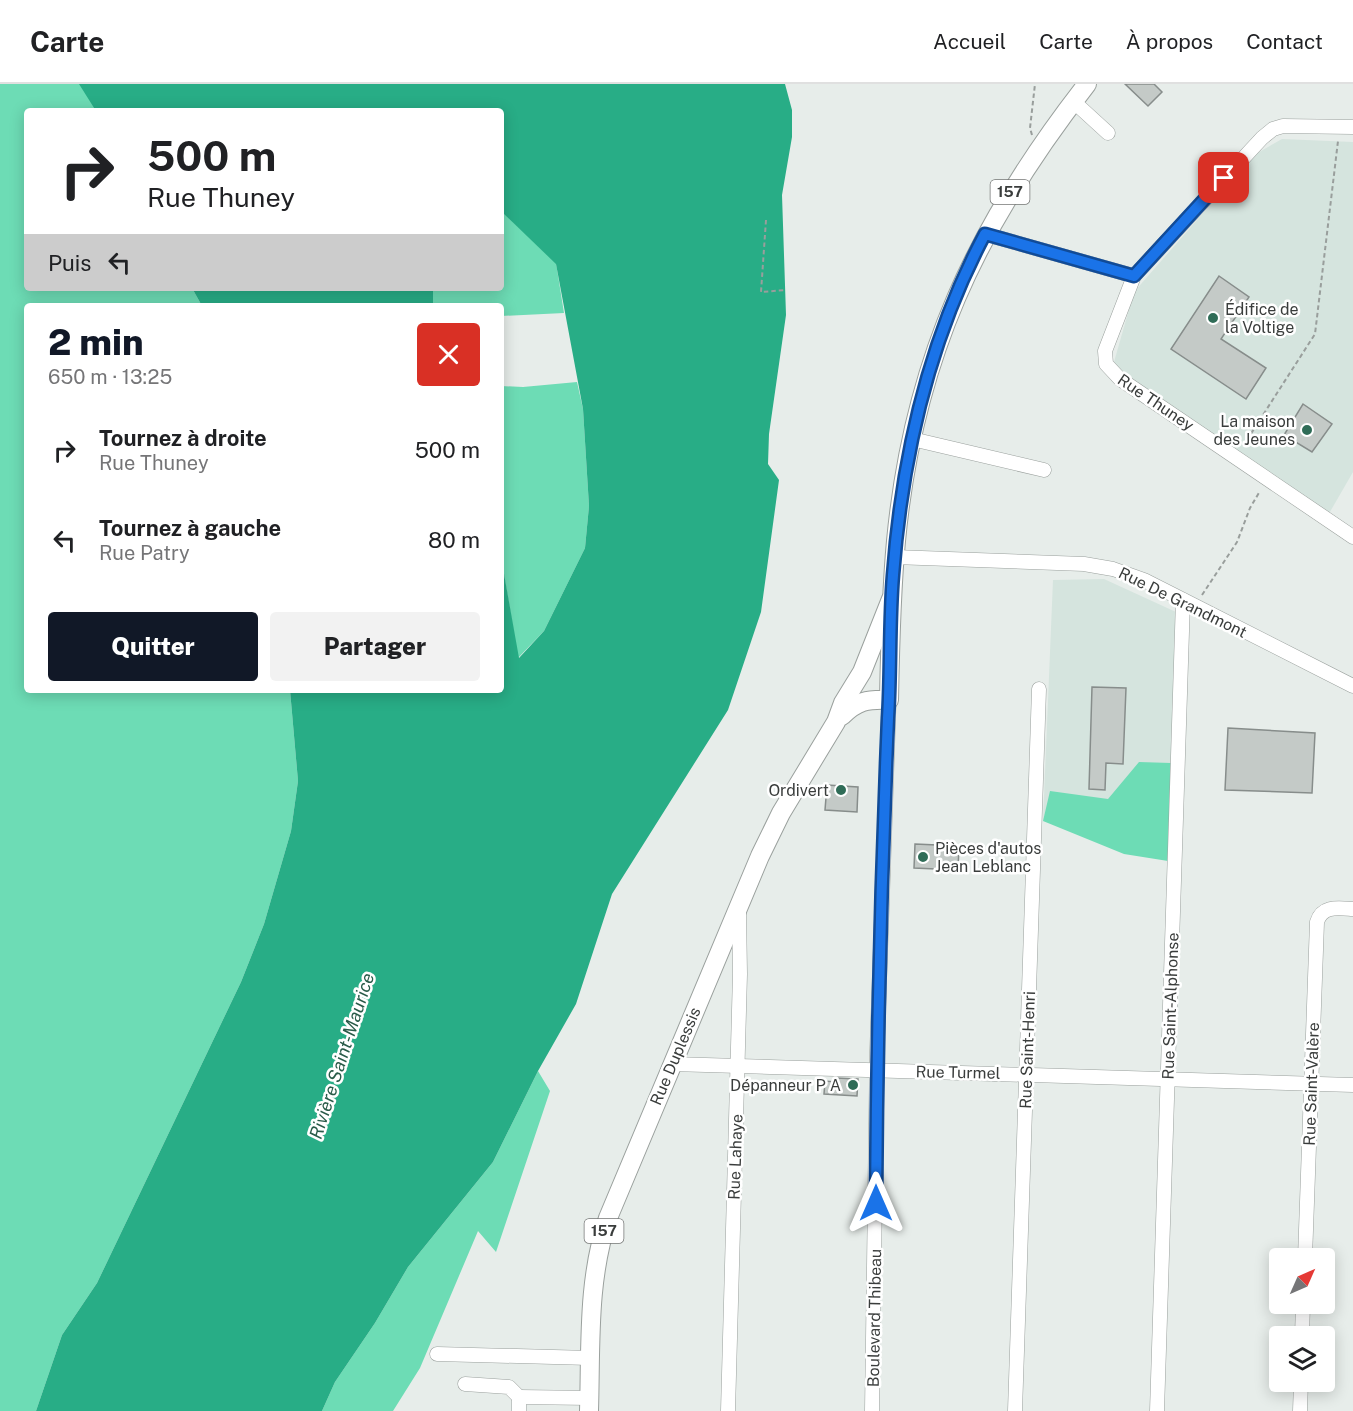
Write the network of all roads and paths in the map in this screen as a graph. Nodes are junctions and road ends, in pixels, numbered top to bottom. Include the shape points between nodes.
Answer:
1 (1035, 84) edge
2 (1087, 84) edge
3 (1073, 101) junction
4 (1346, 127) edge
5 (1030, 128) dead end
6 (1108, 133) dead end
7 (766, 220) dead end
8 (985, 234) junction
9 (1134, 276) junction
10 (785, 290) dead end
11 (912, 439) junction
12 (1237, 456) junction
13 (1044, 470) dead end
14 (1268, 478) junction
15 (1353, 537) edge
16 (894, 557) junction
17 (891, 599) junction
18 (1188, 604) junction
19 (1353, 686) edge
20 (1039, 689) dead end
21 (889, 700) junction
22 (836, 722) junction
23 (738, 904) junction
24 (1353, 909) edge
25 (672, 1064) junction
26 (738, 1066) junction
27 (877, 1070) junction
28 (1026, 1074) junction
29 (1168, 1079) junction
30 (1311, 1083) junction
31 (1353, 1085) edge
32 (1305, 1248) edge
33 (437, 1354) dead end
34 (590, 1358) junction
35 (465, 1384) dead end
36 (1301, 1392) edge
37 (519, 1404) edge
38 (589, 1404) edge
39 (728, 1411) edge
40 (872, 1411) edge
41 (1015, 1411) edge
42 (1157, 1411) edge
43 (1300, 1411) edge

1 - 5 path
2 - 3 main road, Boulevard Thibeau / 157
3 - 6 street
3 - 8 main road, Boulevard Thibeau / 157
4 - 9 street via 1288,126 1269,132
4 - 12 path via 1315,334
7 - 10 path via 761,292
8 - 9 street
8 - 11 main road, Boulevard Thibeau / 157 via 942,332
9 - 12 street, Rue Thuney via 1106,347 1109,368
11 - 13 street
11 - 16 main road, Boulevard Thibeau / 157
12 - 14 street, Rue Thuney
14 - 15 street, Rue Thuney
14 - 18 path via 1250,508 1237,542
16 - 17 main road, Boulevard Thibeau / 157
16 - 18 street, Rue De Grandmont via 1096,565 1136,577
17 - 21 main road, Boulevard Thibeau / 157
17 - 22 main road, Rue Duplessis / 157 via 865,665
18 - 19 street, Rue De Grandmont
18 - 29 street, Rue Saint-Alphonse
20 - 28 street, Rue Saint-Henri
21 - 22 main road, Rue Duplessis / 157 via 860,701
21 - 27 street, Boulevard Thibeau
22 - 23 main road, Rue Duplessis / 157 via 781,813
23 - 25 main road, Rue Duplessis / 157
23 - 26 street, Rue Lahaye
24 - 30 street, Rue Saint-Valère via 1331,908 1323,911 1317,922
25 - 26 street, Rue Turmel
25 - 34 main road, Rue Duplessis / 157 via 600,1243 592,1286
26 - 27 street, Rue Turmel
26 - 39 street, Rue Lahaye
27 - 28 street, Rue Turmel
27 - 40 street, Boulevard Thibeau
28 - 29 street, Rue Turmel
28 - 41 street, Rue Saint-Henri
29 - 30 street, Rue Turmel
29 - 42 street, Rue Saint-Alphonse
30 - 31 street, Rue Turmel
30 - 32 street, Rue Saint-Valère
33 - 34 street
34 - 38 main road, Rue Duplessis / 157
35 - 37 street via 509,1387
36 - 43 street
37 - 38 street

